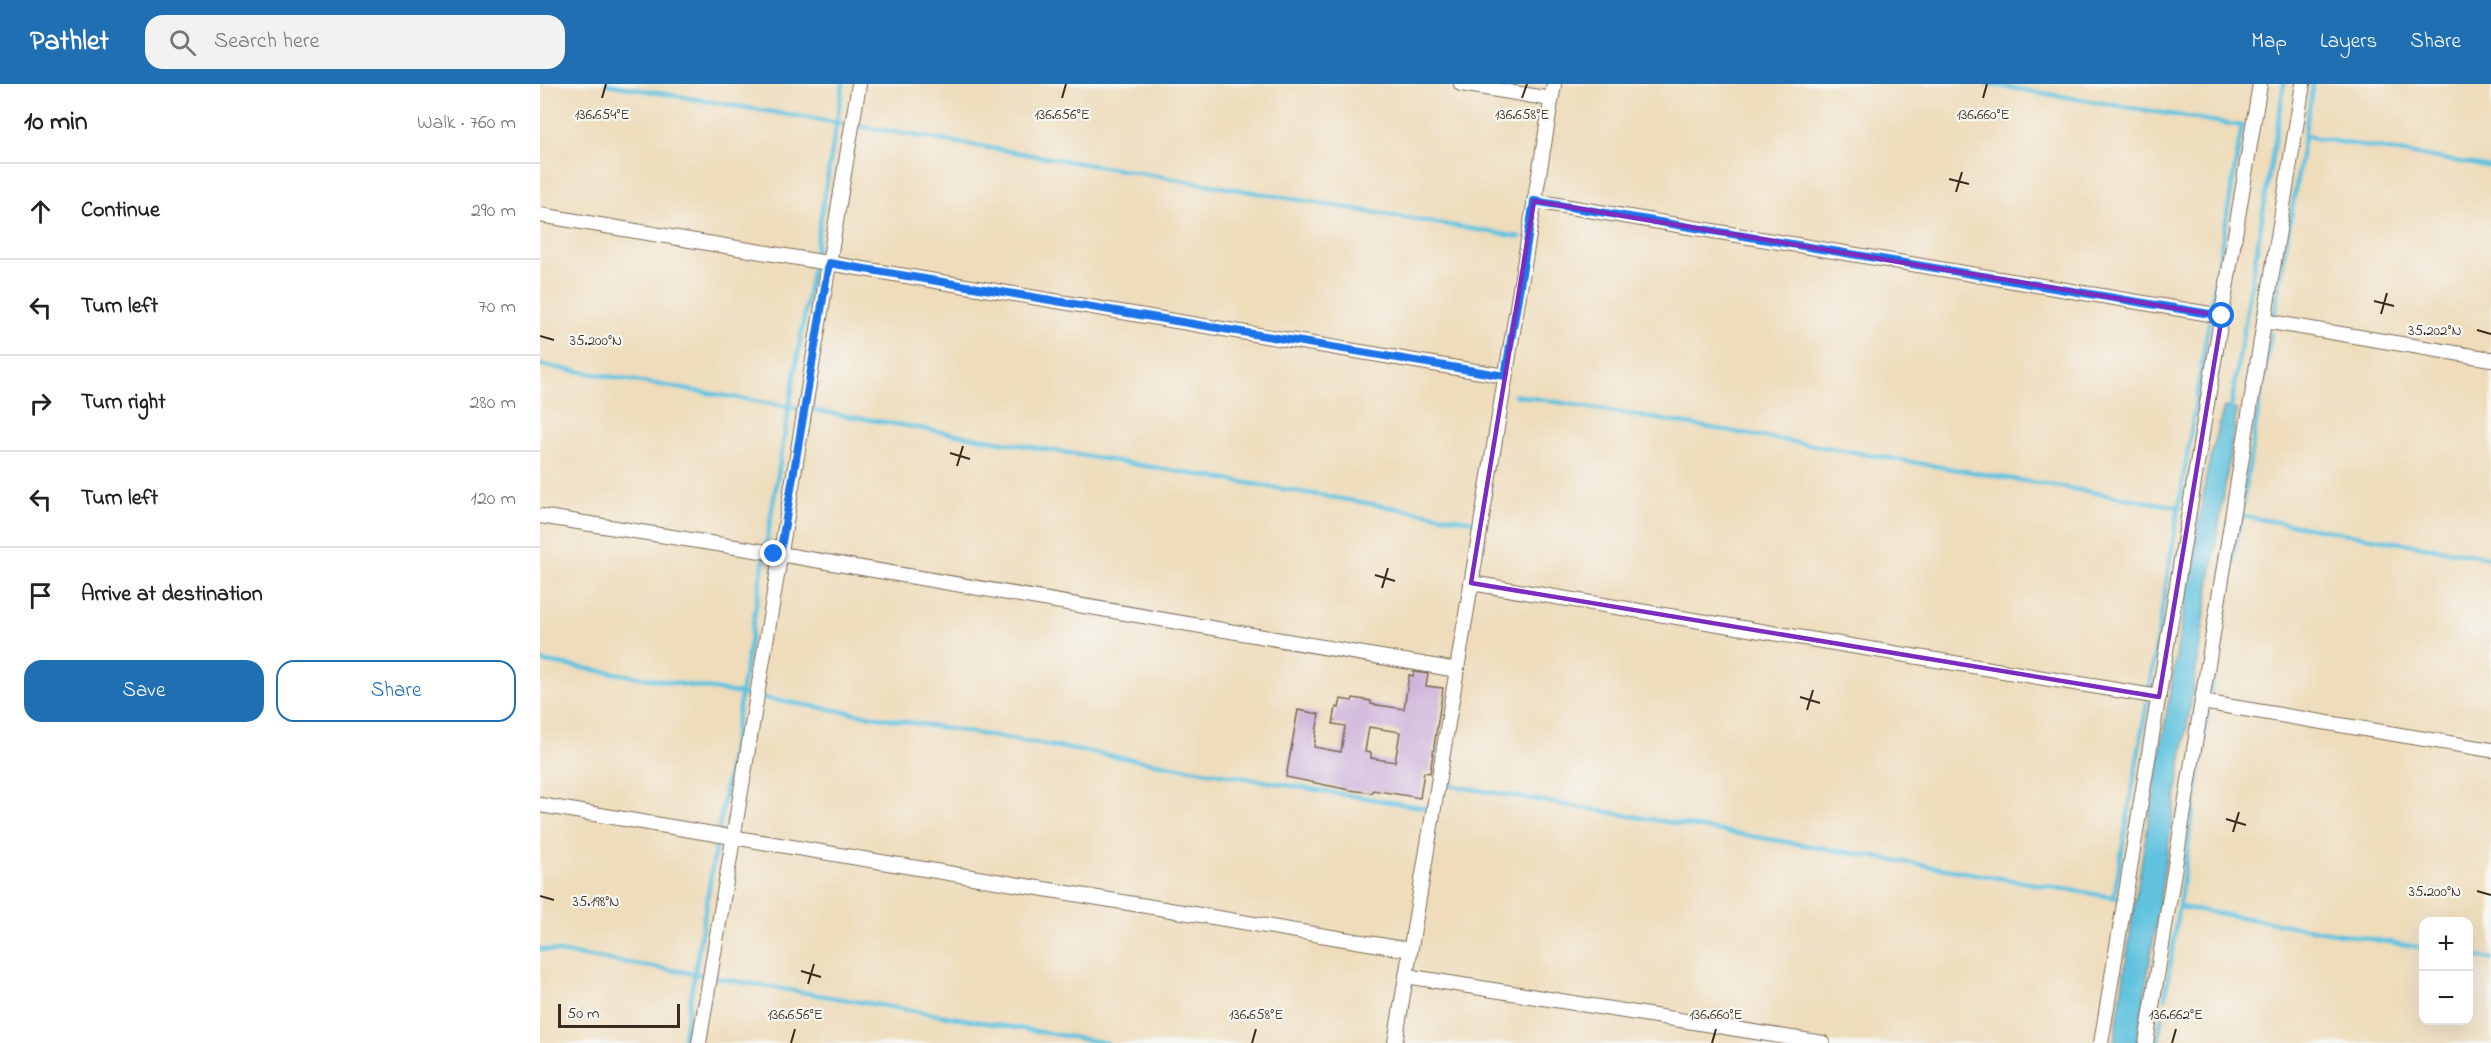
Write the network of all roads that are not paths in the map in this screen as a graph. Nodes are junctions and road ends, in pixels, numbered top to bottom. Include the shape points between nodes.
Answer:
1 (859, 84) edge
2 (1461, 84) edge
3 (1554, 84) edge
4 (2260, 84) edge
5 (2303, 84) edge
6 (1551, 99) junction
7 (1534, 201) junction
8 (540, 215) edge
9 (825, 262) junction
10 (2222, 316) junction
11 (2264, 321) junction
12 (2491, 359) edge
13 (1505, 376) junction
14 (540, 516) edge
15 (777, 554) junction
16 (1471, 584) junction
17 (1457, 670) junction
18 (2159, 697) junction
19 (2202, 702) junction
20 (2491, 750) edge
21 (540, 805) edge
22 (730, 837) junction
23 (1410, 950) junction
24 (1406, 976) junction
25 (699, 1043) edge
26 (1395, 1043) edge
27 (1822, 1043) edge
28 (2101, 1043) edge
29 (2146, 1043) edge

1 - 9 street
2 - 6 street
3 - 6 street
4 - 10 street
5 - 11 street
6 - 7 street
7 - 10 street
7 - 13 street
8 - 9 street
9 - 13 street
9 - 15 street
10 - 18 street
11 - 12 street
11 - 19 street
13 - 16 street
14 - 15 street
15 - 17 street
15 - 22 street
16 - 17 street
16 - 18 street
17 - 23 street
18 - 28 street
19 - 20 street
19 - 29 street
21 - 22 street
22 - 23 street
22 - 25 street
23 - 24 street
24 - 26 street
24 - 27 street

